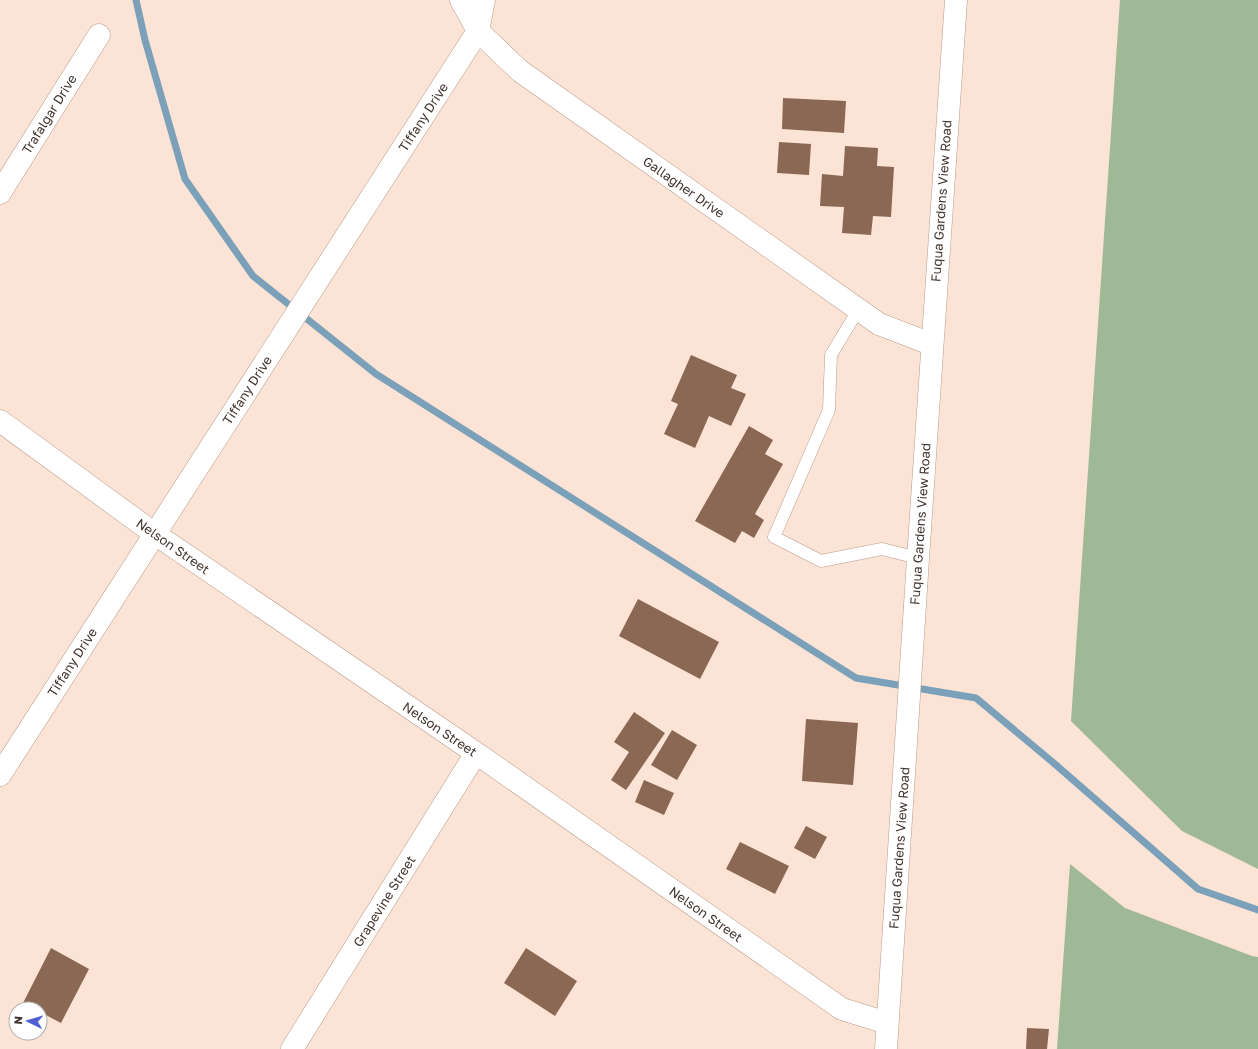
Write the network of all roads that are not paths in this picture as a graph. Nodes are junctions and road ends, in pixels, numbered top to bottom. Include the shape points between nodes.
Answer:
1 (461, 0) edge
2 (484, 0) edge
3 (956, 0) edge
4 (478, 31) junction
5 (99, 36) dead end
6 (0, 193) edge
7 (858, 310) junction
8 (931, 344) junction
9 (0, 421) edge
10 (155, 534) junction
11 (918, 558) junction
12 (476, 753) junction
13 (0, 775) edge
14 (887, 1023) junction
15 (292, 1049) edge
16 (886, 1049) edge

1 - 4 street, Gallagher Drive
2 - 4 street, Tiffany Drive
3 - 8 street, Fuqua Gardens View Road
4 - 7 street, Gallagher Drive via 520,71
4 - 10 street, Tiffany Drive
5 - 6 street, Trafalgar Drive
7 - 8 street, Gallagher Drive via 879,324
7 - 11 lane via 831,355 829,410 774,537 821,561 882,549
8 - 11 street, Fuqua Gardens View Road
9 - 10 street, Nelson Street
10 - 12 street, Nelson Street
10 - 13 street, Tiffany Drive
11 - 14 street, Fuqua Gardens View Road
12 - 14 street, Nelson Street via 842,1009
12 - 15 street, Grapevine Street
14 - 16 street, Fuqua Gardens View Road

